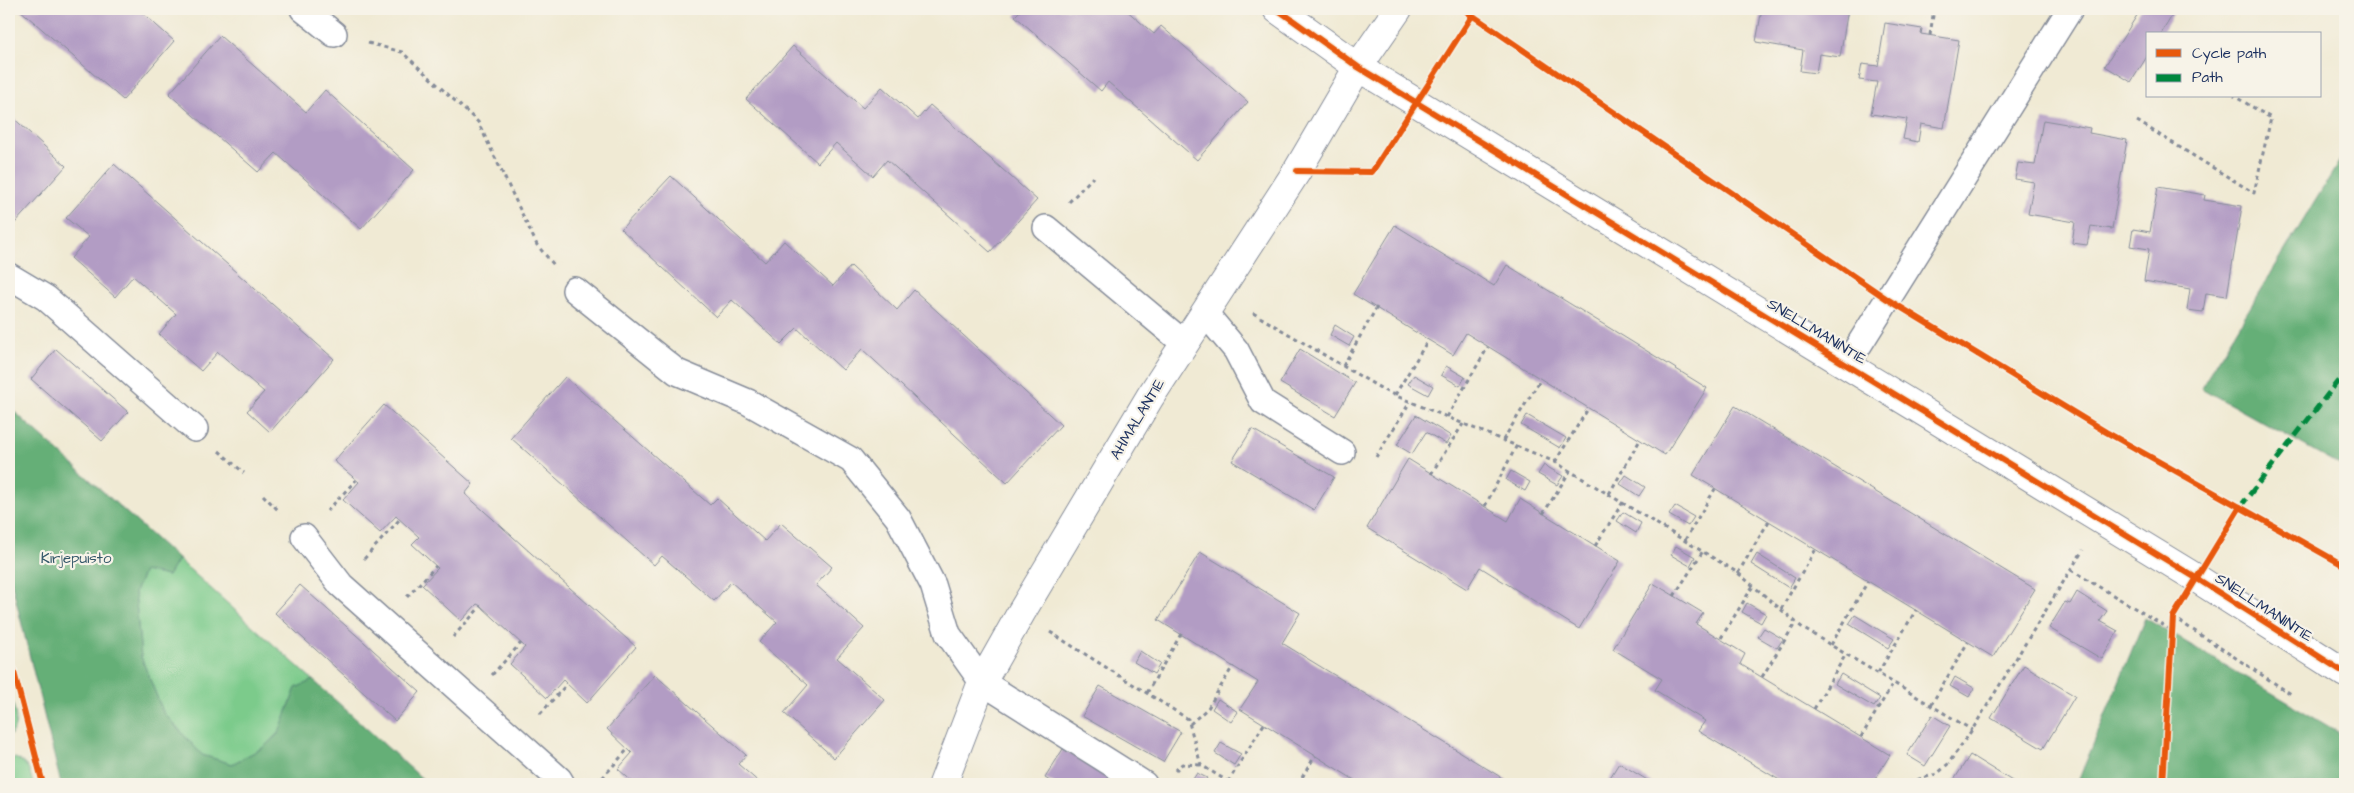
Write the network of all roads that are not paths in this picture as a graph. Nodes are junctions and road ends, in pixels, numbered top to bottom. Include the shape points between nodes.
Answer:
1 (303, 9) edge
2 (1277, 9) edge
3 (1398, 9) edge
4 (2070, 9) edge
5 (334, 34) road end
6 (1358, 67) junction
7 (1046, 228) dead end
8 (9, 276) edge
9 (575, 290) road end
10 (1211, 303) junction
11 (1184, 344) junction
12 (1847, 364) junction
13 (194, 429) dead end
14 (1342, 452) road end
15 (304, 537) road end
16 (2345, 673) edge
17 (982, 682) junction
18 (562, 784) edge
19 (943, 784) edge
20 (1144, 784) edge

1 - 5 lane
2 - 6 street, SNELLMANINTIE
3 - 6 street, AHMALANTIE
4 - 12 lane
6 - 10 street, AHMALANTIE via 1297,171
6 - 12 street, SNELLMANINTIE
7 - 11 lane
8 - 13 lane via 46,298
9 - 17 lane via 677,372 748,402 851,460 898,518 933,585 948,634
10 - 11 street, AHMALANTIE
10 - 14 lane via 1263,402
11 - 17 street, AHMALANTIE
12 - 16 street, SNELLMANINTIE
15 - 18 lane via 340,586
17 - 19 street, AHMALANTIE
17 - 20 lane

